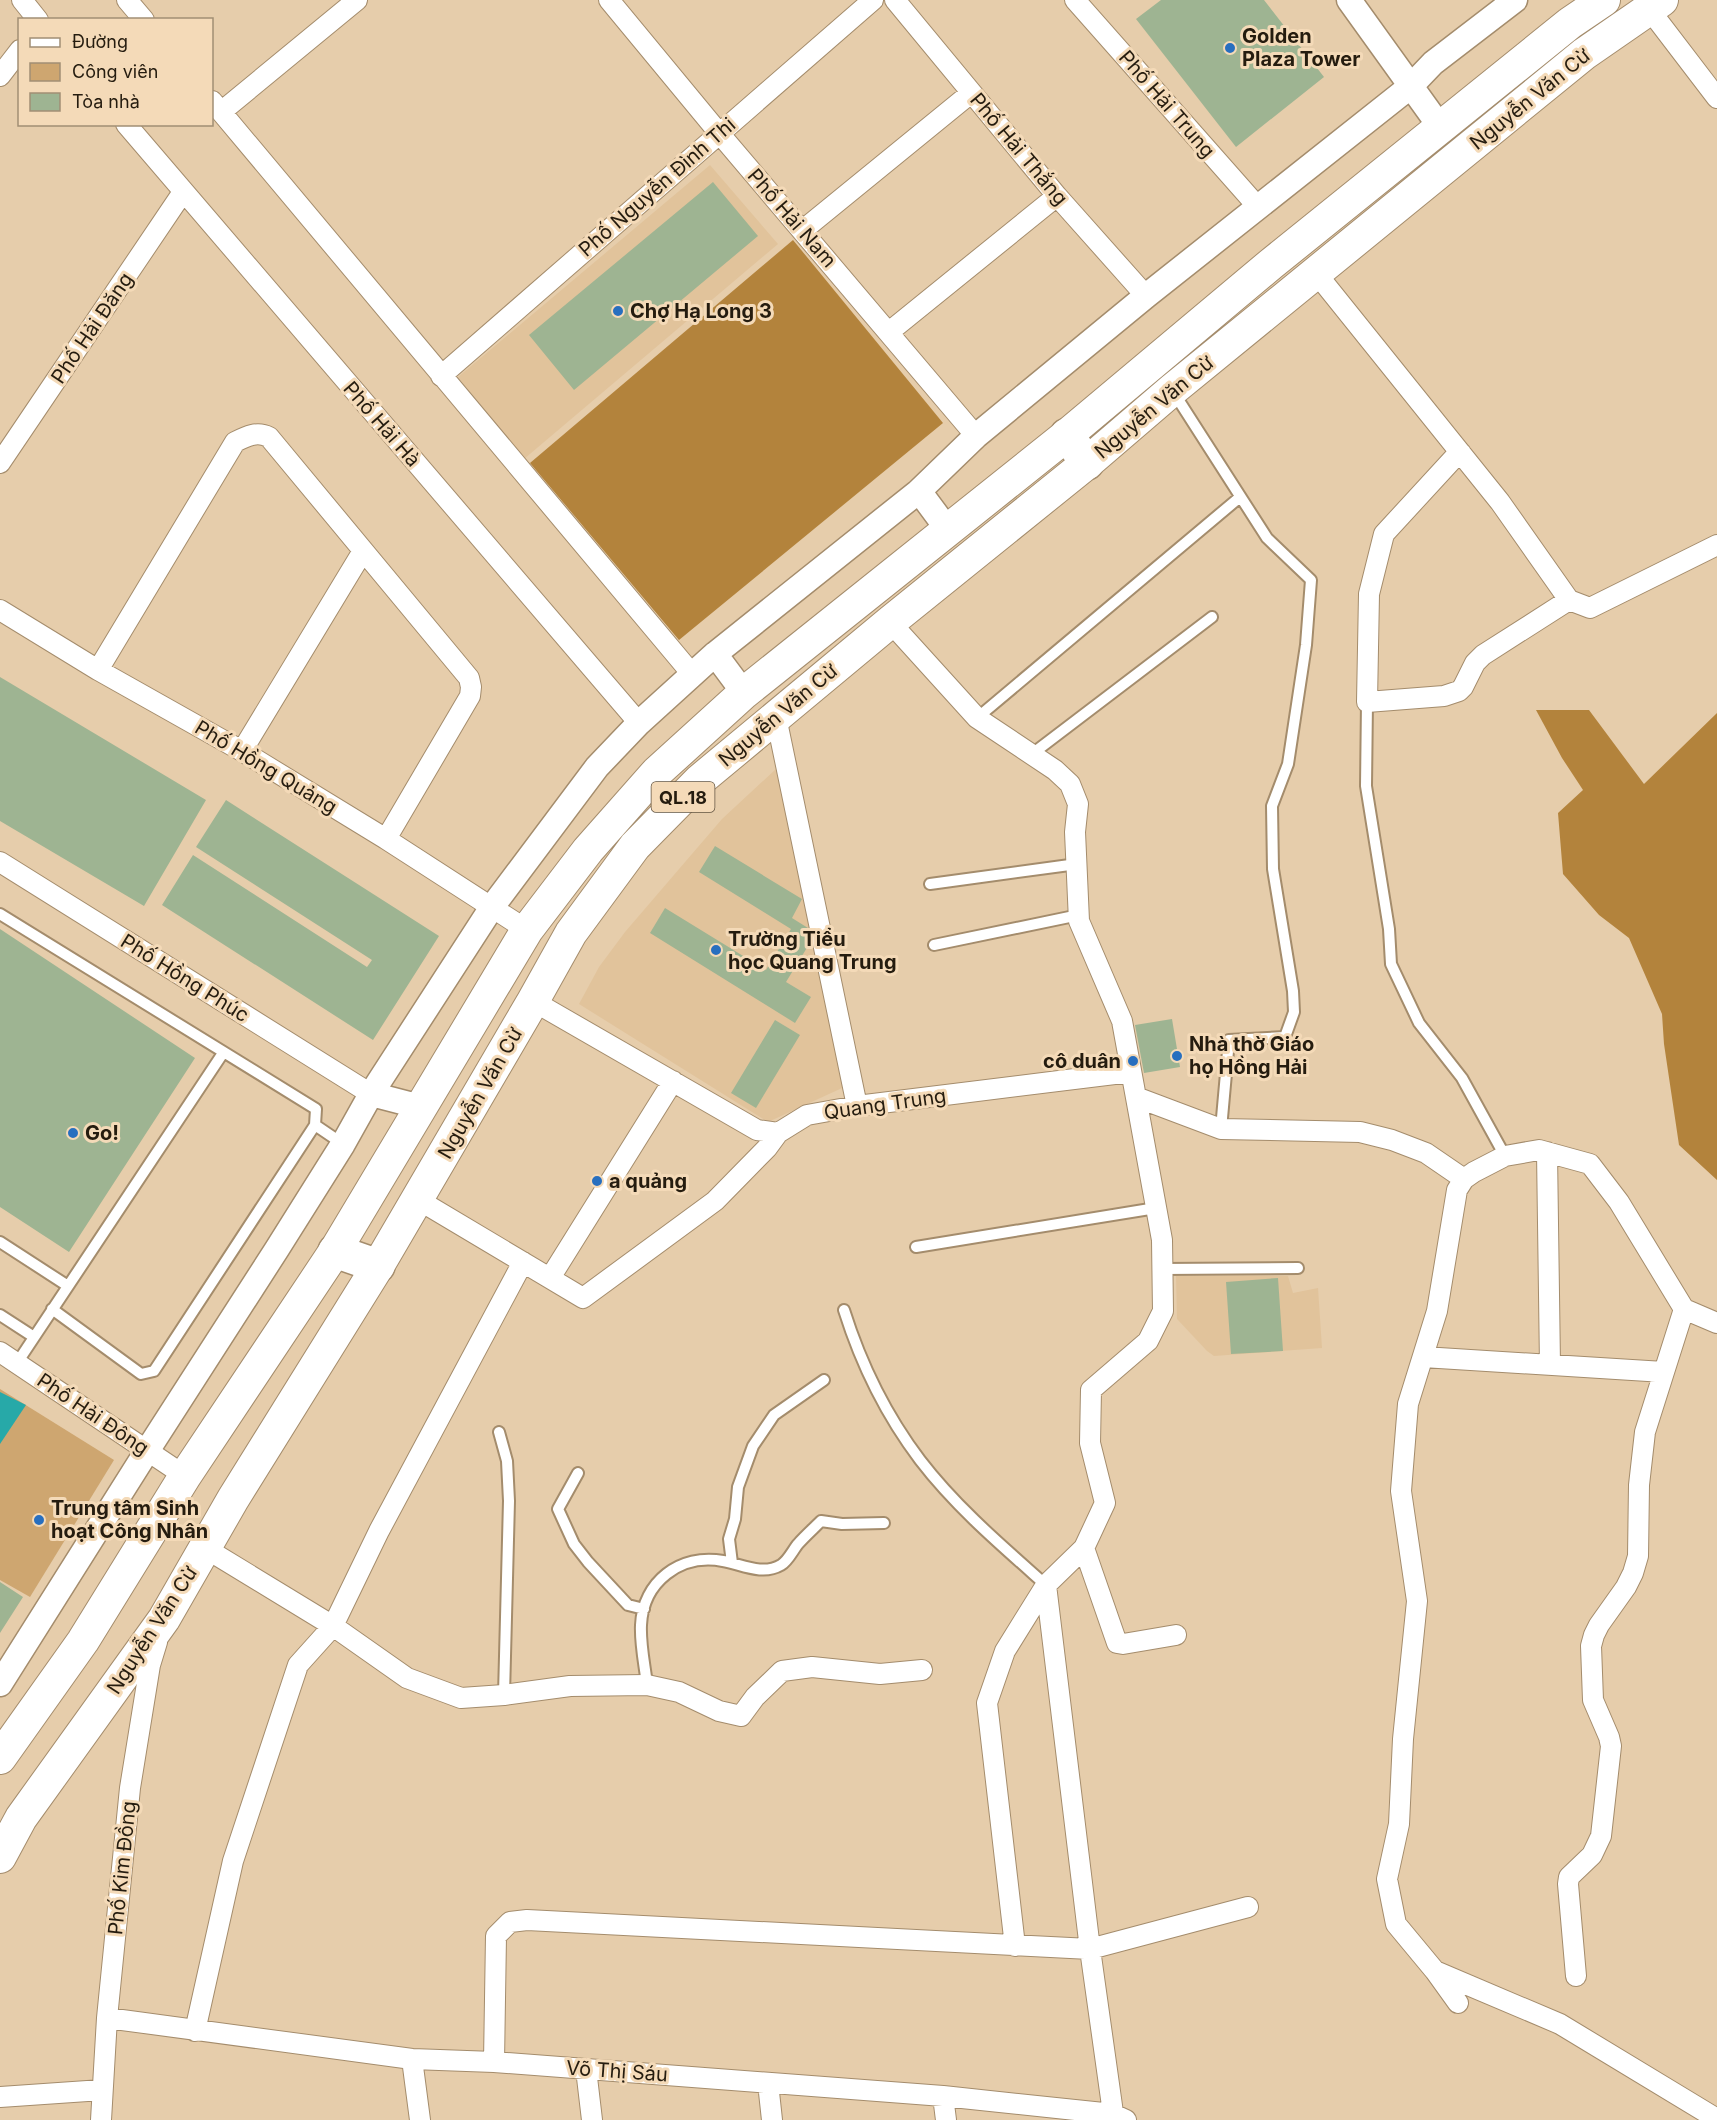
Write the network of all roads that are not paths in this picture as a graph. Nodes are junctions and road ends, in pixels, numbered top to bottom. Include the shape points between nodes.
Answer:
1 (22, 0) edge
2 (127, 0) edge
3 (357, 0) edge
4 (609, 0) edge
5 (873, 0) edge
6 (895, 0) edge
7 (1075, 0) edge
8 (1349, 0) edge
9 (1515, 0) edge
10 (1604, 0) edge
11 (1655, 4) edge
12 (36, 18) edge
13 (142, 18) edge
14 (18, 53) edge
15 (0, 76) edge
16 (1411, 86) junction
17 (971, 93) junction
18 (1717, 98) edge
19 (216, 106) edge
20 (128, 126) edge
21 (1441, 128) junction
22 (718, 133) junction
23 (183, 192) junction
24 (1057, 196) junction
25 (1258, 207) junction
26 (803, 230) junction
27 (1316, 273) junction
28 (1146, 296) junction
29 (889, 332) junction
30 (441, 376) junction
31 (1172, 390) junction
32 (1067, 435) junction
33 (976, 436) junction
34 (1461, 453) junction
35 (0, 463) edge
36 (1087, 463) junction
37 (919, 490) junction
38 (1240, 497) junction
39 (948, 530) junction
40 (1717, 544) edge
41 (363, 551) junction
42 (1569, 600) junction
43 (0, 610) edge
44 (1212, 617) dead end
45 (890, 622) junction
46 (715, 654) junction
47 (98, 670) junction
48 (692, 674) junction
49 (744, 693) junction
50 (1367, 702) junction
51 (776, 717) junction
52 (977, 717) junction
53 (639, 723) junction
54 (242, 752) junction
55 (1032, 754) junction
56 (386, 838) junction
57 (0, 862) edge
58 (1077, 864) junction
59 (930, 884) dead end
60 (492, 907) junction
61 (0, 914) edge
62 (1079, 915) junction
63 (527, 930) junction
64 (934, 945) dead end
65 (533, 1001) junction
66 (223, 1053) junction
67 (1131, 1072) junction
68 (673, 1081) junction
69 (371, 1094) junction
70 (1136, 1097) junction
71 (857, 1106) junction
72 (421, 1107) junction
73 (315, 1125) junction
74 (1221, 1129) junction
75 (778, 1133) junction
76 (343, 1144) junction
77 (1547, 1152) junction
78 (1505, 1156) junction
79 (1464, 1179) junction
80 (417, 1199) junction
81 (1156, 1208) junction
82 (0, 1242) edge
83 (916, 1247) dead end
84 (335, 1251) junction
85 (523, 1262) junction
86 (378, 1266) junction
87 (1298, 1268) dead end
88 (1162, 1269) junction
89 (550, 1278) junction
90 (68, 1286) junction
91 (52, 1309) junction
92 (1684, 1309) junction
93 (844, 1310) dead end
94 (0, 1315) edge
95 (1717, 1323) edge
96 (34, 1337) junction
97 (0, 1352) edge
98 (1423, 1357) junction
99 (17, 1364) junction
100 (1550, 1365) junction
101 (1664, 1372) junction
102 (824, 1380) dead end
103 (499, 1432) dead end
104 (147, 1451) junction
105 (578, 1473) dead end
106 (185, 1476) junction
107 (884, 1523) dead end
108 (205, 1548) junction
109 (1084, 1548) junction
110 (732, 1563) junction
111 (1046, 1585) junction
112 (644, 1609) junction
113 (164, 1619) junction
114 (333, 1626) junction
115 (1176, 1635) dead end
116 (922, 1670) dead end
117 (0, 1684) edge
118 (647, 1685) junction
119 (504, 1695) junction
120 (0, 1758) edge
121 (0, 1857) edge
122 (1248, 1907) dead end
123 (1015, 1946) junction
124 (1090, 1949) junction
125 (1435, 1971) junction
126 (1576, 1976) dead end
127 (1458, 2003) dead end
128 (107, 2018) junction
129 (195, 2031) junction
130 (412, 2059) junction
131 (494, 2062) junction
132 (586, 2069) junction
133 (768, 2083) junction
134 (102, 2090) junction
135 (943, 2096) junction
136 (0, 2097) edge
137 (1118, 2118) edge
138 (1717, 2119) edge
139 (100, 2120) edge
140 (420, 2120) edge
141 (592, 2120) edge
142 (772, 2120) edge
143 (946, 2120) edge

1 - 12 street
2 - 13 street
3 - 19 street
4 - 22 street, Phố Hải Nam
5 - 22 street, Phố Nguyễn Đình Thi
6 - 17 street, Phố Hải Thắng
7 - 25 street, Phố Hải Trung
8 - 16 street
9 - 16 street via 1433,63
10 - 21 main road, Nguyễn Văn Cừ / QL.18
11 - 18 street
11 - 27 main road, Nguyễn Văn Cừ / QL.18 via 1584,54
14 - 15 street
16 - 21 street
16 - 25 street
17 - 24 street, Phố Hải Thắng
17 - 26 street
19 - 30 street
20 - 23 street, Phố Hải Hà
21 - 32 main road, Nguyễn Văn Cừ / QL.18
22 - 26 street, Phố Hải Nam
22 - 30 street, Phố Nguyễn Đình Thi
23 - 35 street, Phố Hải Đăng
23 - 53 street, Phố Hải Hà
24 - 28 street, Phố Hải Thắng
24 - 29 street
25 - 28 street
26 - 29 street, Phố Hải Nam
27 - 31 main road, Nguyễn Văn Cừ / QL.18
27 - 34 street
28 - 33 street
29 - 33 street, Phố Hải Nam
30 - 48 street
31 - 36 main road, Nguyễn Văn Cừ / QL.18
31 - 38 lane
32 - 36 highway
32 - 39 main road, Nguyễn Văn Cừ / QL.18
33 - 37 street
34 - 42 street
34 - 50 street via 1384,534 1369,594
36 - 45 main road, Nguyễn Văn Cừ / QL.18
37 - 39 street
37 - 46 street
38 - 52 lane
38 - 74 lane via 1267,538 1311,580 1306,645 1288,764 1272,806 1273,869 1294,1012 1284,1037 1229,1040
39 - 49 main road, Nguyễn Văn Cừ / QL.18
40 - 42 street via 1590,608
41 - 47 street via 269,437 262,433 235,441
41 - 54 street
41 - 56 street via 464,671 471,687 465,705
42 - 50 street via 1484,655 1459,691 1443,696
43 - 47 street, Phố Hồng Quảng
44 - 55 lane
45 - 51 main road, Nguyễn Văn Cừ / QL.18
45 - 52 street
46 - 48 street
46 - 49 street
47 - 54 street, Phố Hồng Quảng
48 - 53 street
49 - 63 main road, Nguyễn Văn Cừ / QL.18 via 657,772 588,850
50 - 78 lane via 1366,786 1391,964 1419,1023 1462,1078
51 - 65 main road, Nguyễn Văn Cừ / QL.18 via 700,780 635,846 571,933
51 - 71 street
52 - 55 street
53 - 60 street via 597,767
54 - 56 street, Phố Hồng Quảng
55 - 58 street via 1070,784 1078,804
56 - 60 street, Phố Hồng Quảng
57 - 69 street, Phố Hồng Phúc
58 - 59 lane
58 - 62 street
60 - 63 street, Phố Hồng Quảng
60 - 69 street
61 - 66 lane
62 - 64 lane
62 - 67 street via 1122,1021
63 - 72 main road, Nguyễn Văn Cừ / QL.18
65 - 68 street
65 - 80 main road, Nguyễn Văn Cừ / QL.18
66 - 73 lane via 316,1109
66 - 90 lane
67 - 70 street
67 - 71 street, Quang Trung
68 - 75 street via 757,1130
68 - 89 street
69 - 72 street
69 - 76 street
70 - 74 street
70 - 81 street
71 - 75 street, Quang Trung via 807,1115
72 - 84 main road, Nguyễn Văn Cừ / QL.18
73 - 76 lane
73 - 91 lane via 154,1371 141,1374
74 - 79 street via 1360,1132 1426,1153
75 - 89 street, Quang Trung via 715,1201 583,1299
76 - 104 street
77 - 78 street
77 - 92 street via 1590,1164 1619,1202
77 - 100 street
78 - 79 street
79 - 98 street via 1457,1190 1437,1311
80 - 85 street
80 - 86 main road, Nguyễn Văn Cừ / QL.18
81 - 83 lane
81 - 88 street
82 - 90 lane
84 - 86 highway
84 - 106 main road, Nguyễn Văn Cừ / QL.18
85 - 89 street
85 - 114 street via 379,1531
86 - 108 main road, Nguyễn Văn Cừ / QL.18
87 - 88 lane
88 - 109 street via 1163,1311 1148,1341 1091,1390 1090,1443 1105,1503
90 - 91 lane
91 - 96 lane
92 - 95 street
92 - 101 street
93 - 111 lane via 880,1398 921,1461 979,1525
94 - 96 lane
96 - 99 lane
97 - 99 street, Phố Hải Đông
98 - 100 street
98 - 125 street via 1408,1404 1401,1491 1417,1601 1399,1824 1387,1879 1396,1924
99 - 104 street, Phố Hải Đông
100 - 101 street
101 - 126 street via 1641,1456 1638,1556 1626,1587 1599,1625 1592,1646 1593,1700 1611,1746 1601,1836 1592,1854 1569,1877
102 - 110 lane via 774,1415 753,1446 738,1487 729,1539
103 - 119 lane via 507,1461 509,1501
104 - 106 street, Phố Hải Đông
104 - 117 street
105 - 112 lane via 558,1509 574,1544 628,1605
106 - 120 main road, Nguyễn Văn Cừ / QL.18 via 83,1641
107 - 110 lane via 821,1521 782,1564 755,1569
108 - 113 main road, Nguyễn Văn Cừ / QL.18
108 - 114 street
109 - 111 street
109 - 115 street via 1117,1643
110 - 112 lane via 700,1559 672,1569 652,1588
111 - 123 street via 1005,1651 987,1703
111 - 124 street
112 - 118 lane via 641,1625
113 - 121 main road, Nguyễn Văn Cừ / QL.18 via 21,1818
113 - 128 street, Phố Kim Đồng via 150,1665 130,1788
114 - 119 street via 407,1678 461,1698
114 - 129 street via 298,1665 233,1861
116 - 118 street via 880,1674 812,1667 782,1671 741,1716 719,1711 679,1692
118 - 119 street via 570,1686
122 - 124 street
123 - 124 street
123 - 131 street via 707,1928 510,1922 496,1936
124 - 137 street
125 - 127 street
125 - 138 street via 1560,2024
128 - 129 street, Võ Thị Sáu
128 - 134 street, Phố Kim Đồng
129 - 130 street, Võ Thị Sáu
130 - 131 street, Võ Thị Sáu
130 - 140 street
131 - 132 street, Võ Thị Sáu
132 - 133 street, Võ Thị Sáu
132 - 141 street
133 - 135 street, Võ Thị Sáu
133 - 142 street
134 - 136 street
134 - 139 street, Phố Kim Đồng
135 - 137 street, Võ Thị Sáu
135 - 143 street

